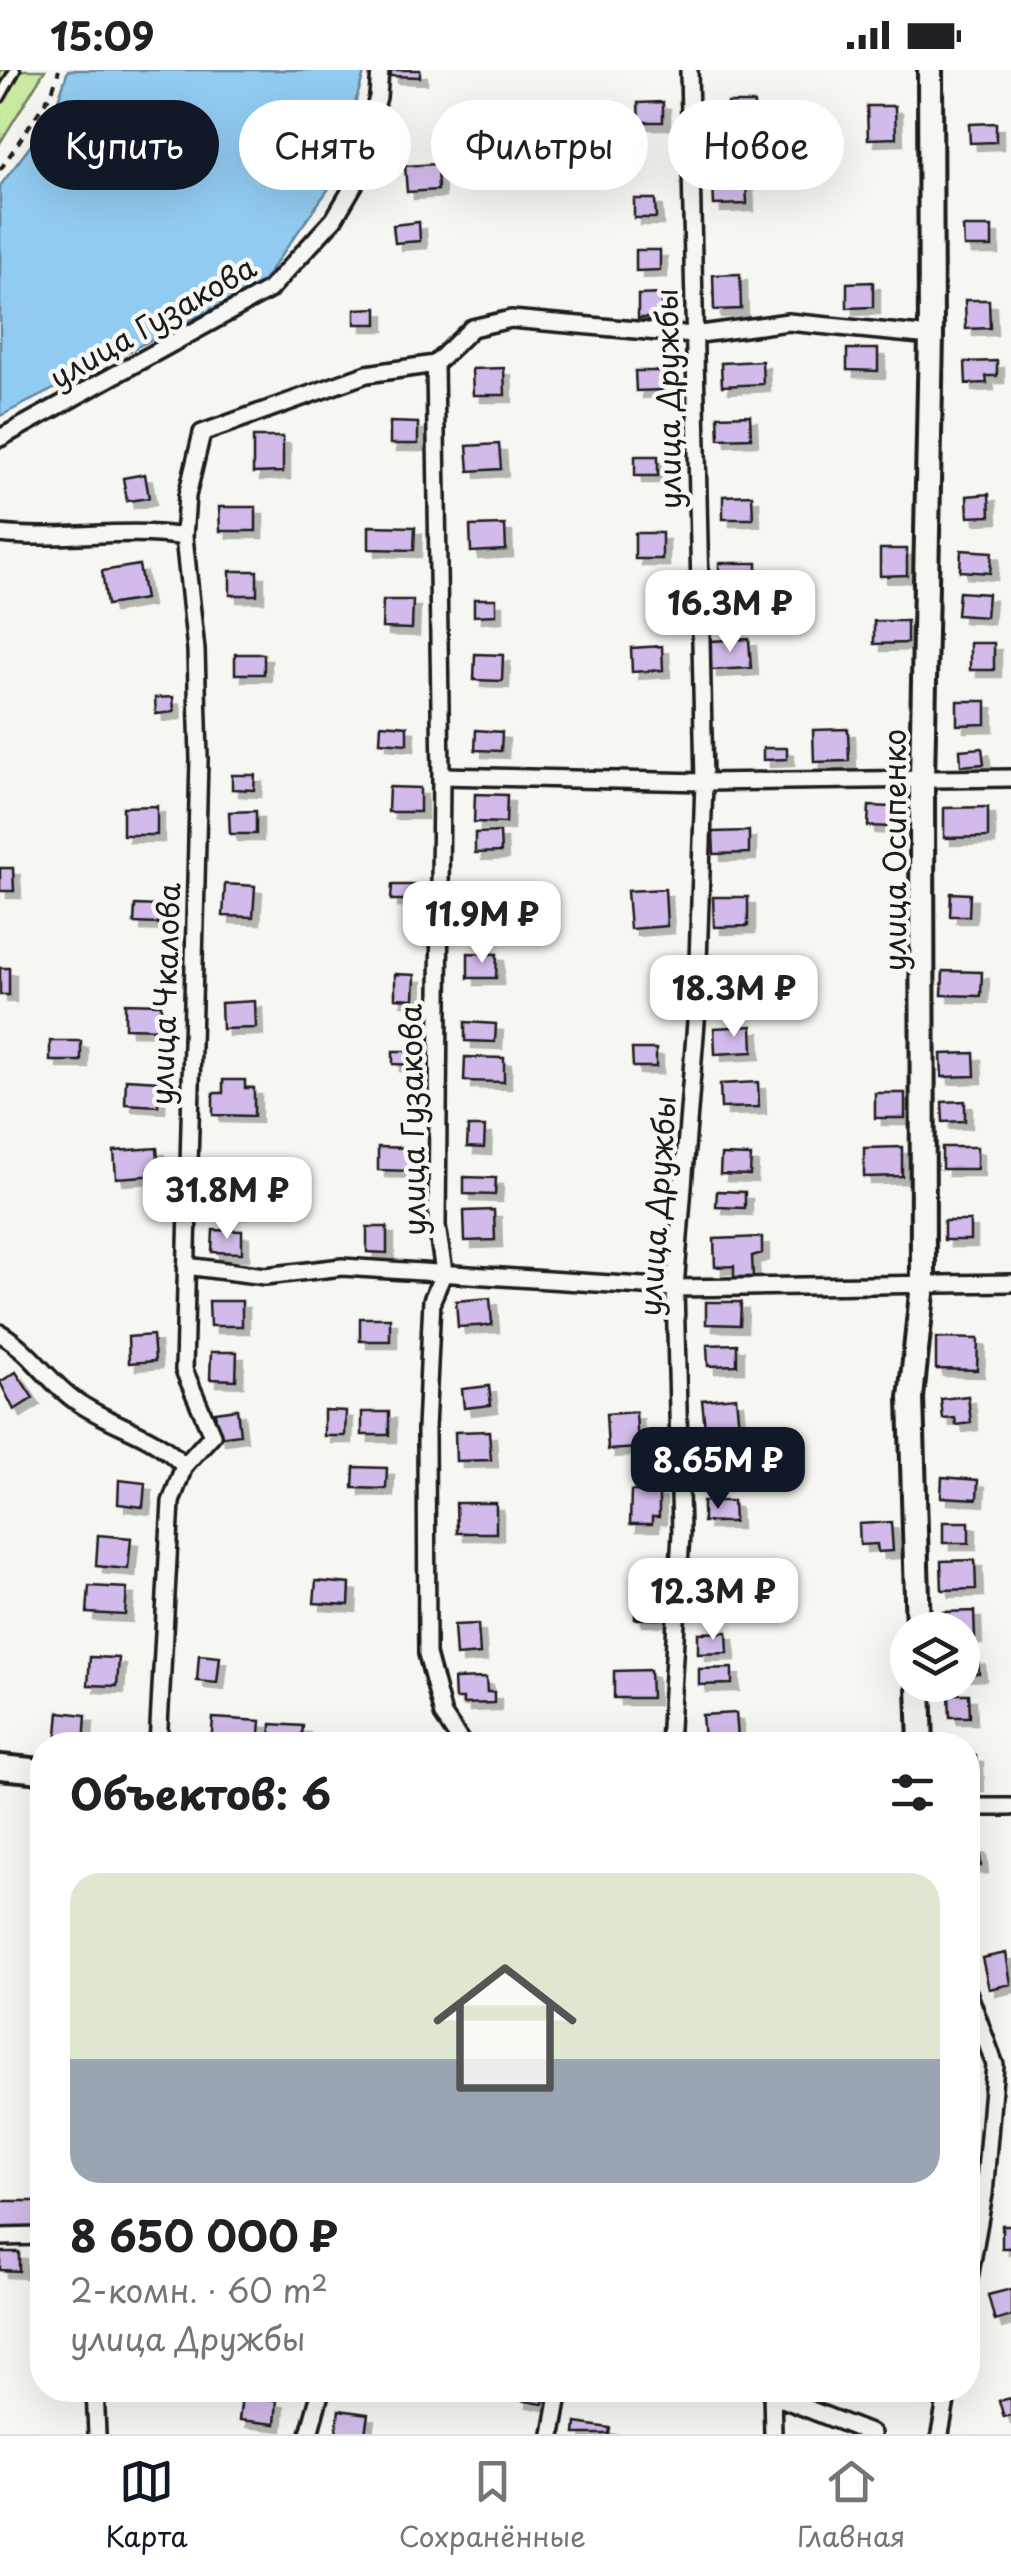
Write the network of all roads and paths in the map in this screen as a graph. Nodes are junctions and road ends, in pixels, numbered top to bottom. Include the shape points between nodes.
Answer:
1 (14, 70) edge
2 (59, 70) edge
3 (380, 70) edge
4 (689, 70) edge
5 (930, 70) edge
6 (0, 98) edge
7 (0, 170) edge
8 (693, 335) junction
9 (931, 336) junction
10 (436, 364) junction
11 (0, 438) edge
12 (0, 534) edge
13 (184, 537) junction
14 (440, 776) junction
15 (1011, 778) edge
16 (922, 780) junction
17 (704, 782) junction
18 (186, 1266) junction
19 (444, 1272) junction
20 (1011, 1282) edge
21 (923, 1284) junction
22 (675, 1288) junction
23 (0, 1333) edge
24 (184, 1466) junction
25 (917, 1612) edge
26 (920, 1702) edge
27 (159, 1732) edge
28 (454, 1732) edge
29 (670, 1732) edge
30 (921, 1732) edge
31 (0, 1767) edge
32 (30, 1770) edge
33 (1011, 1807) edge
34 (980, 1808) edge
35 (980, 2017) edge
36 (1003, 2064) edge
37 (980, 2216) edge
38 (30, 2236) edge
39 (0, 2237) edge
40 (96, 2402) edge
41 (318, 2402) edge
42 (558, 2402) edge
43 (774, 2402) edge
44 (796, 2402) edge
45 (946, 2402) edge
46 (97, 2434) edge
47 (309, 2434) edge
48 (552, 2434) edge
49 (773, 2434) edge
50 (872, 2434) edge
51 (940, 2434) edge

1 - 6 lane
2 - 7 path via 52,92
3 - 11 street, улица Гузакова via 354,185 334,219 269,290
4 - 8 street, улица Дружбы
5 - 9 main road, улица Осипенко
8 - 9 street via 788,322
8 - 10 street via 511,318 472,328
8 - 17 street, улица Дружбы
9 - 16 main road, улица Осипенко
10 - 13 street, улица Чкалова via 367,374 202,434 186,496
10 - 14 street, улица Гузакова
12 - 13 street
13 - 18 street, улица Чкалова via 199,759
14 - 17 street
14 - 19 street, улица Гузакова via 435,1026 437,1226
15 - 16 street
16 - 17 street
16 - 21 main road, улица Осипенко
17 - 22 street, улица Дружбы via 696,1022
18 - 19 street via 265,1276 342,1266
18 - 24 street, улица Чкалова via 184,1370 212,1435
19 - 22 street
19 - 28 street, улица Гузакова via 432,1300 426,1429 427,1654 443,1715
20 - 21 street
21 - 22 street
21 - 25 main road, улица Осипенко via 911,1398
22 - 29 street, улица Дружбы via 682,1533
23 - 24 street via 27,1350 76,1401 141,1431
24 - 27 street, улица Чкалова via 171,1502
26 - 30 main road
31 - 32 main road
33 - 34 street
35 - 36 street
36 - 37 street
38 - 39 street
40 - 46 street
41 - 47 street
42 - 48 street
43 - 49 street
44 - 50 street
45 - 51 street

